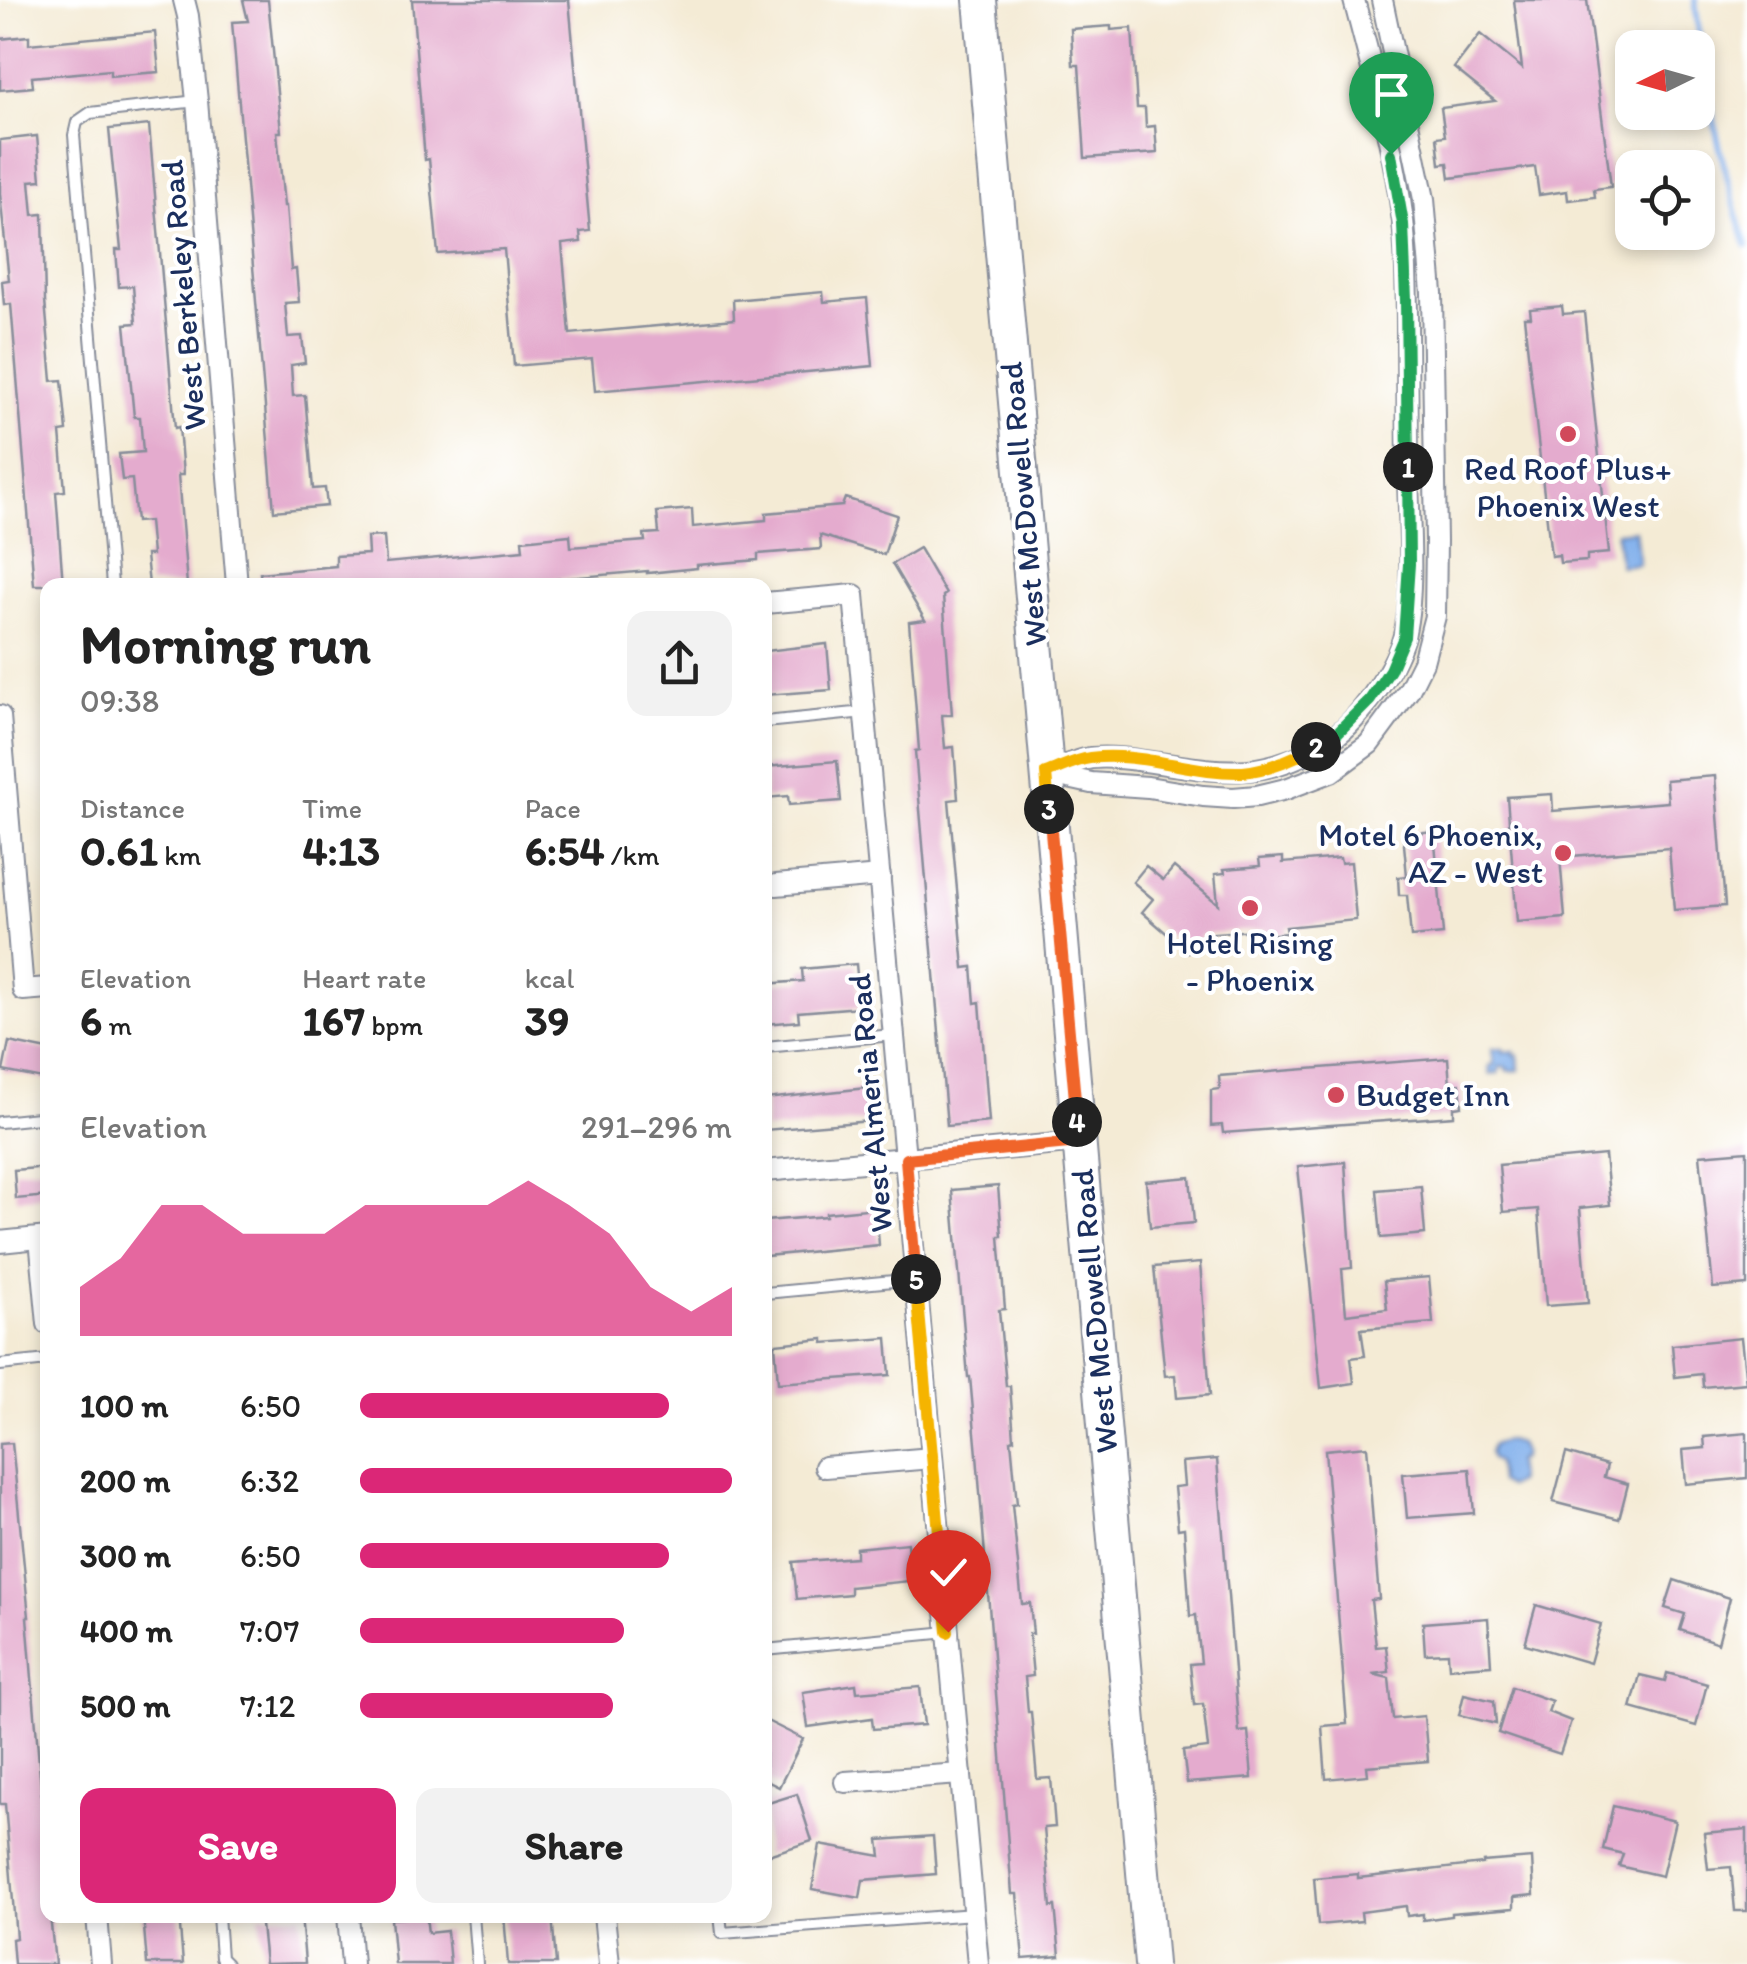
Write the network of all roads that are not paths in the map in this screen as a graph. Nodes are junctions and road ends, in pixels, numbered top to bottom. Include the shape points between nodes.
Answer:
1 (184, 0) edge
2 (980, 0) edge
3 (1354, 0) edge
4 (1382, 0) edge
5 (197, 101) junction
6 (111, 578) edge
7 (236, 578) edge
8 (772, 602) edge
9 (865, 712) junction
10 (0, 716) edge
11 (772, 721) edge
12 (1046, 773) junction
13 (880, 876) junction
14 (776, 886) dead end
15 (40, 989) edge
16 (894, 1035) junction
17 (772, 1046) edge
18 (40, 1118) edge
19 (0, 1122) edge
20 (1079, 1142) junction
21 (906, 1159) junction
22 (772, 1170) edge
23 (40, 1238) edge
24 (0, 1242) edge
25 (916, 1279) junction
26 (772, 1292) edge
27 (40, 1361) edge
28 (0, 1364) edge
29 (932, 1458) junction
30 (825, 1467) dead end
31 (948, 1632) junction
32 (772, 1649) edge
33 (961, 1774) junction
34 (844, 1782) dead end
35 (974, 1914) junction
36 (98, 1923) edge
37 (219, 1923) edge
38 (349, 1923) edge
39 (474, 1923) edge
40 (605, 1923) edge
41 (721, 1923) edge
42 (102, 1964) edge
43 (227, 1964) edge
44 (352, 1964) edge
45 (477, 1964) edge
46 (608, 1964) edge
47 (978, 1964) edge
48 (1151, 1964) edge

1 - 5 street, West Berkeley Road
2 - 12 main road, West McDowell Road
3 - 12 street via 1403,224 1409,564 1404,637 1370,700 1330,740 1279,764 1244,772 1087,758
4 - 12 street via 1424,198 1432,293 1435,616 1423,662 1369,744 1330,772 1286,789 1233,798
5 - 6 lane via 90,113 77,122 74,136
5 - 7 street, West Berkeley Road
8 - 9 street, West Almeria Road via 854,595
9 - 11 lane
9 - 13 street, West Almeria Road
10 - 15 street via 24,990
12 - 20 main road, West McDowell Road
13 - 14 street
13 - 16 street, West Almeria Road
16 - 17 lane
16 - 21 street, West Almeria Road
18 - 19 lane
20 - 21 street
20 - 48 main road, West McDowell Road
21 - 22 street
21 - 25 street, West Almeria Road
23 - 24 street
25 - 26 lane
25 - 29 street, West Almeria Road
27 - 28 lane
29 - 30 street
29 - 31 street, West Almeria Road
31 - 32 lane
31 - 33 street, West Almeria Road
33 - 34 street
33 - 35 street, West Almeria Road
35 - 41 lane via 722,1933
35 - 47 street, West Almeria Road
36 - 42 street
37 - 43 lane
38 - 44 street
39 - 45 lane
40 - 46 street

